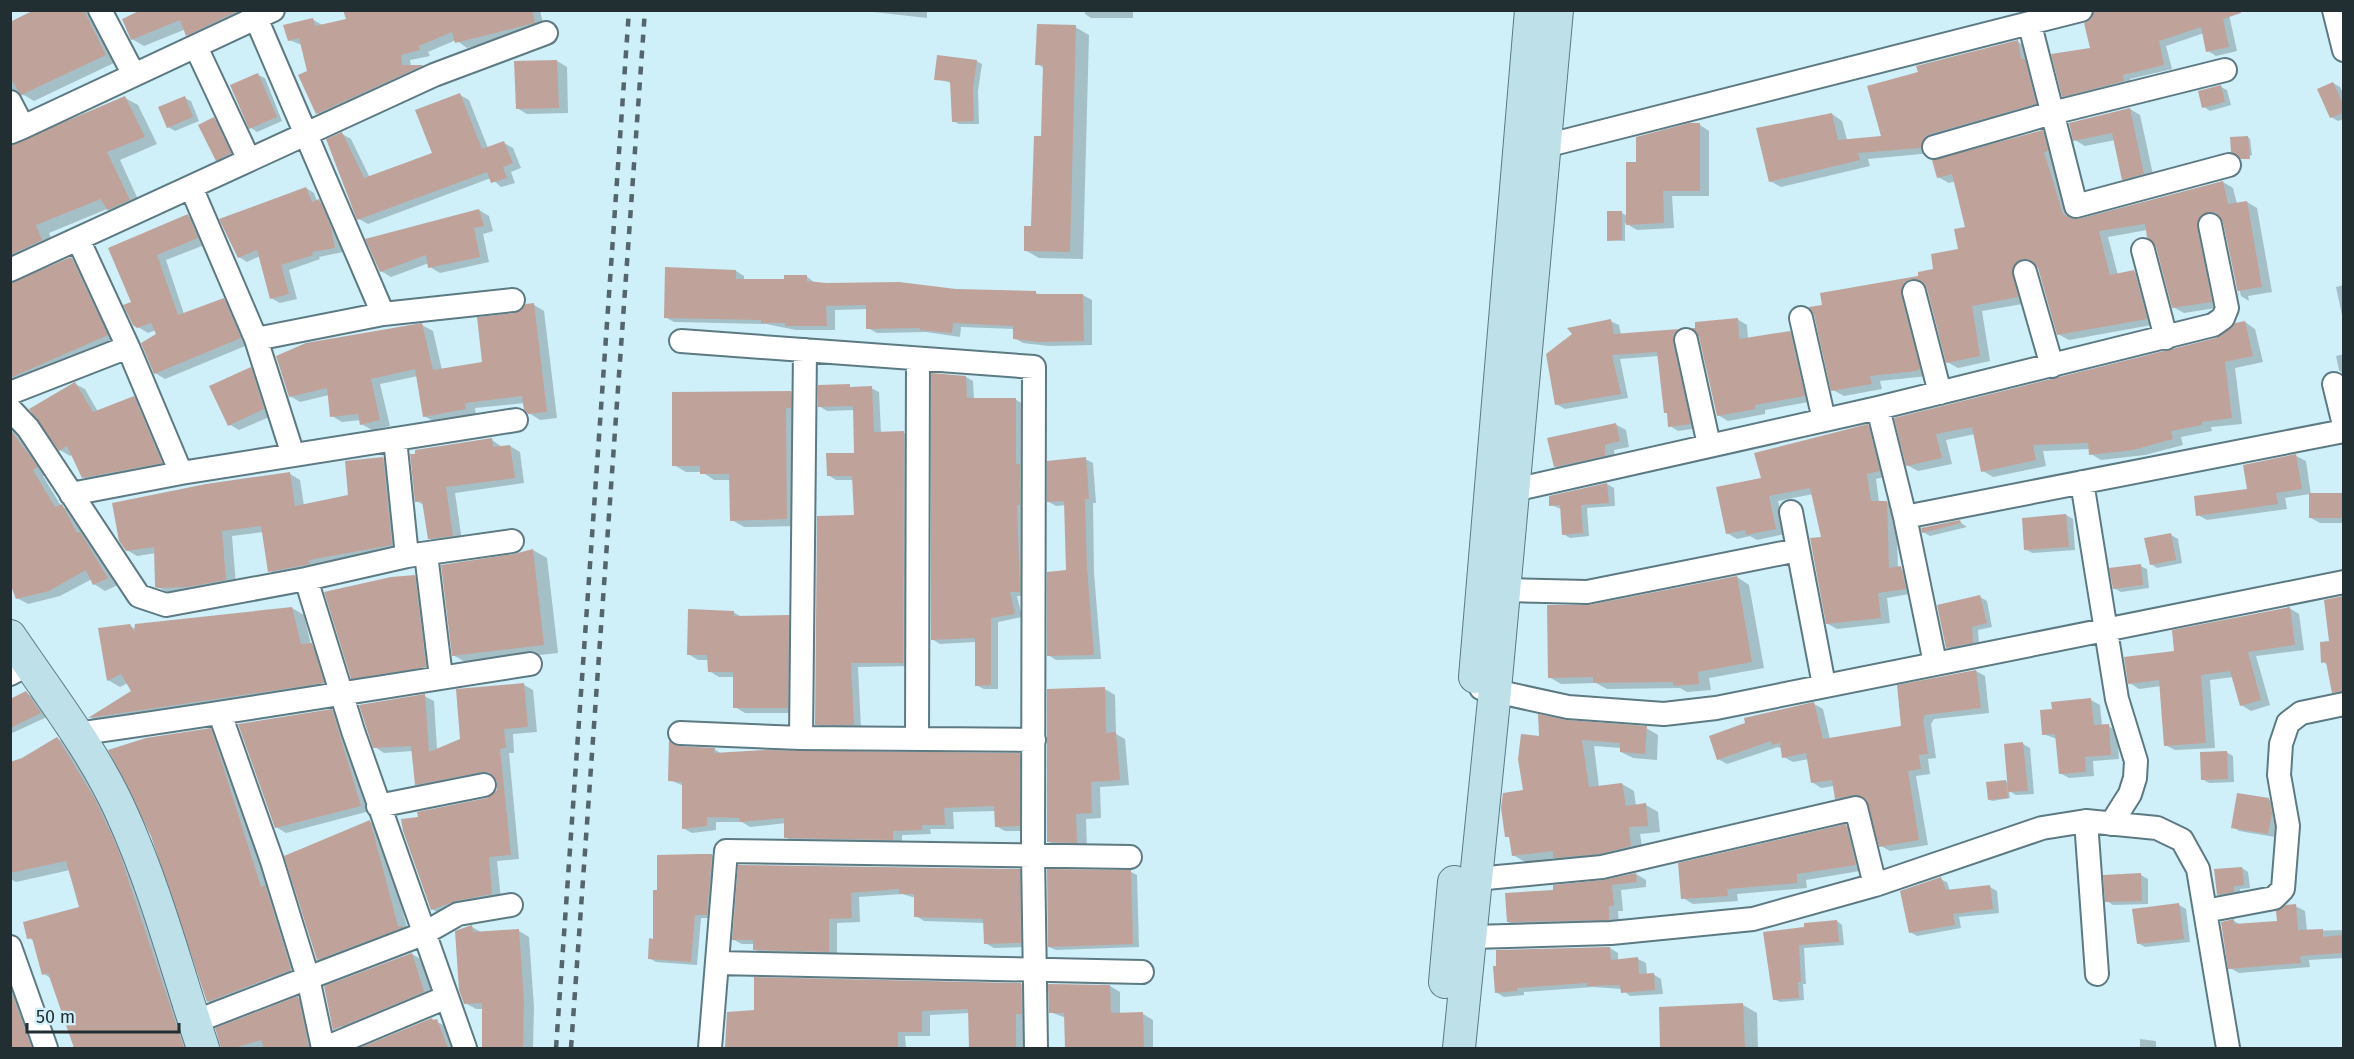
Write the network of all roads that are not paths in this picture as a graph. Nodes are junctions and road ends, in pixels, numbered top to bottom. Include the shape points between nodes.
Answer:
1 (100, 10) edge
2 (1532, 10) edge
3 (1557, 10) edge
4 (2081, 10) edge
5 (2334, 10) edge
6 (265, 14) edge
7 (2030, 26) junction
8 (546, 33) dead end
9 (196, 47) junction
10 (2343, 50) edge
11 (2225, 70) dead end
12 (134, 75) junction
13 (10, 102) edge
14 (2052, 113) junction
15 (17, 130) edge
16 (308, 133) junction
17 (1533, 145) junction
18 (1934, 147) dead end
19 (249, 160) junction
20 (2229, 165) dead end
21 (191, 187) junction
22 (2210, 225) dead end
23 (78, 239) junction
24 (2143, 250) dead end
25 (10, 270) edge
26 (2025, 272) dead end
27 (1914, 292) dead end
28 (513, 300) dead end
29 (383, 314) junction
30 (1801, 318) dead end
31 (2166, 338) junction
32 (256, 339) junction
33 (1686, 340) dead end
34 (681, 341) dead end
35 (128, 347) junction
36 (806, 350) junction
37 (918, 359) junction
38 (2052, 366) junction
39 (2334, 384) dead end
40 (10, 393) edge
41 (1940, 393) junction
42 (1878, 408) junction
43 (10, 409) edge
44 (516, 420) dead end
45 (1824, 420) junction
46 (2343, 425) edge
47 (2343, 431) edge
48 (395, 439) junction
49 (1709, 445) junction
50 (293, 455) junction
51 (181, 472) junction
52 (2082, 482) junction
53 (1514, 490) junction
54 (71, 494) junction
55 (1791, 512) dead end
56 (1905, 517) junction
57 (512, 541) dead end
58 (1798, 550) junction
59 (416, 555) junction
60 (306, 579) junction
61 (2343, 582) edge
62 (1505, 590) junction
63 (2108, 628) junction
64 (10, 636) edge
65 (1935, 663) junction
66 (530, 664) dead end
67 (20, 669) edge
68 (441, 677) junction
69 (1824, 685) junction
70 (1485, 688) junction
71 (341, 692) junction
72 (2343, 704) edge
73 (220, 714) junction
74 (680, 733) dead end
75 (76, 734) junction
76 (801, 738) junction
77 (917, 739) junction
78 (1034, 740) junction
79 (484, 785) dead end
80 (378, 806) junction
81 (2086, 821) junction
82 (2111, 824) junction
83 (1033, 855) junction
84 (1130, 857) dead end
85 (1476, 879) junction
86 (1875, 885) junction
87 (511, 905) dead end
88 (2205, 911) junction
89 (423, 934) junction
90 (1472, 937) junction
91 (10, 947) edge
92 (717, 963) junction
93 (1035, 971) junction
94 (1142, 972) dead end
95 (2097, 975) dead end
96 (16, 978) edge
97 (308, 978) junction
98 (447, 997) junction
99 (198, 1035) edge
100 (46, 1048) edge
101 (324, 1048) edge
102 (465, 1048) edge
103 (710, 1048) edge
104 (1036, 1048) edge
105 (1440, 1048) edge
106 (1459, 1048) edge
107 (2228, 1048) edge

1 - 12 street
2 - 17 street
3 - 17 street
4 - 7 street
5 - 10 street
6 - 9 street
6 - 16 street
7 - 14 street
7 - 17 street
8 - 16 street via 451,68
9 - 12 street
9 - 19 street
11 - 14 street
12 - 15 street
13 - 15 street
14 - 18 street
14 - 20 street via 2076,206
16 - 19 street
16 - 29 street
17 - 53 street
17 - 70 street
19 - 21 street
21 - 23 street
21 - 32 street
22 - 31 street via 2227,308 2223,318 2213,325
23 - 25 street
23 - 35 street
24 - 31 street
26 - 38 street
27 - 41 street
28 - 29 street
29 - 32 street
30 - 45 street
31 - 38 street
32 - 50 street
33 - 49 street
34 - 36 street
35 - 40 street
35 - 51 street
36 - 37 street
36 - 76 street
37 - 77 street
37 - 78 street via 1034,367
38 - 41 street
39 - 46 street
41 - 42 street
42 - 45 street
42 - 56 street
43 - 54 street via 28,428
44 - 48 street
45 - 49 street
47 - 52 street
48 - 50 street
48 - 59 street
49 - 53 street
50 - 51 street
51 - 54 street
52 - 56 street
52 - 63 street
53 - 62 street
54 - 60 street via 139,596 147,600 165,605
55 - 58 street
56 - 65 street
57 - 59 street
58 - 62 street via 1587,592
58 - 69 street
59 - 60 street
59 - 68 street
60 - 71 street
61 - 63 street
62 - 70 street
63 - 65 street
63 - 82 street via 2117,699 2136,761 2130,794
64 - 67 street
65 - 69 street
66 - 68 street
67 - 75 street
68 - 71 street
69 - 70 street via 1716,708 1664,714 1568,708
70 - 85 street
70 - 105 street
71 - 73 street
71 - 80 street
72 - 88 street via 2301,713 2288,723 2281,744 2279,775 2288,826 2283,889 2274,898
73 - 75 street
73 - 97 street
74 - 76 street
75 - 99 street via 122,812 142,861
76 - 77 street
77 - 78 street
78 - 83 street
79 - 80 street
80 - 89 street
81 - 82 street
81 - 86 street via 2042,828
81 - 95 street
82 - 88 street via 2157,828 2182,840 2198,869
83 - 84 street
83 - 92 street via 726,850
83 - 93 street
85 - 86 street via 1602,867 1856,808
85 - 90 street
86 - 90 street via 1753,919 1611,933
87 - 89 street via 458,914
88 - 107 street
89 - 97 street
89 - 98 street
90 - 106 street
91 - 96 street
92 - 93 street
92 - 103 street
93 - 94 street
93 - 104 street
96 - 100 street
97 - 99 street
97 - 101 street
98 - 101 street
98 - 102 street

